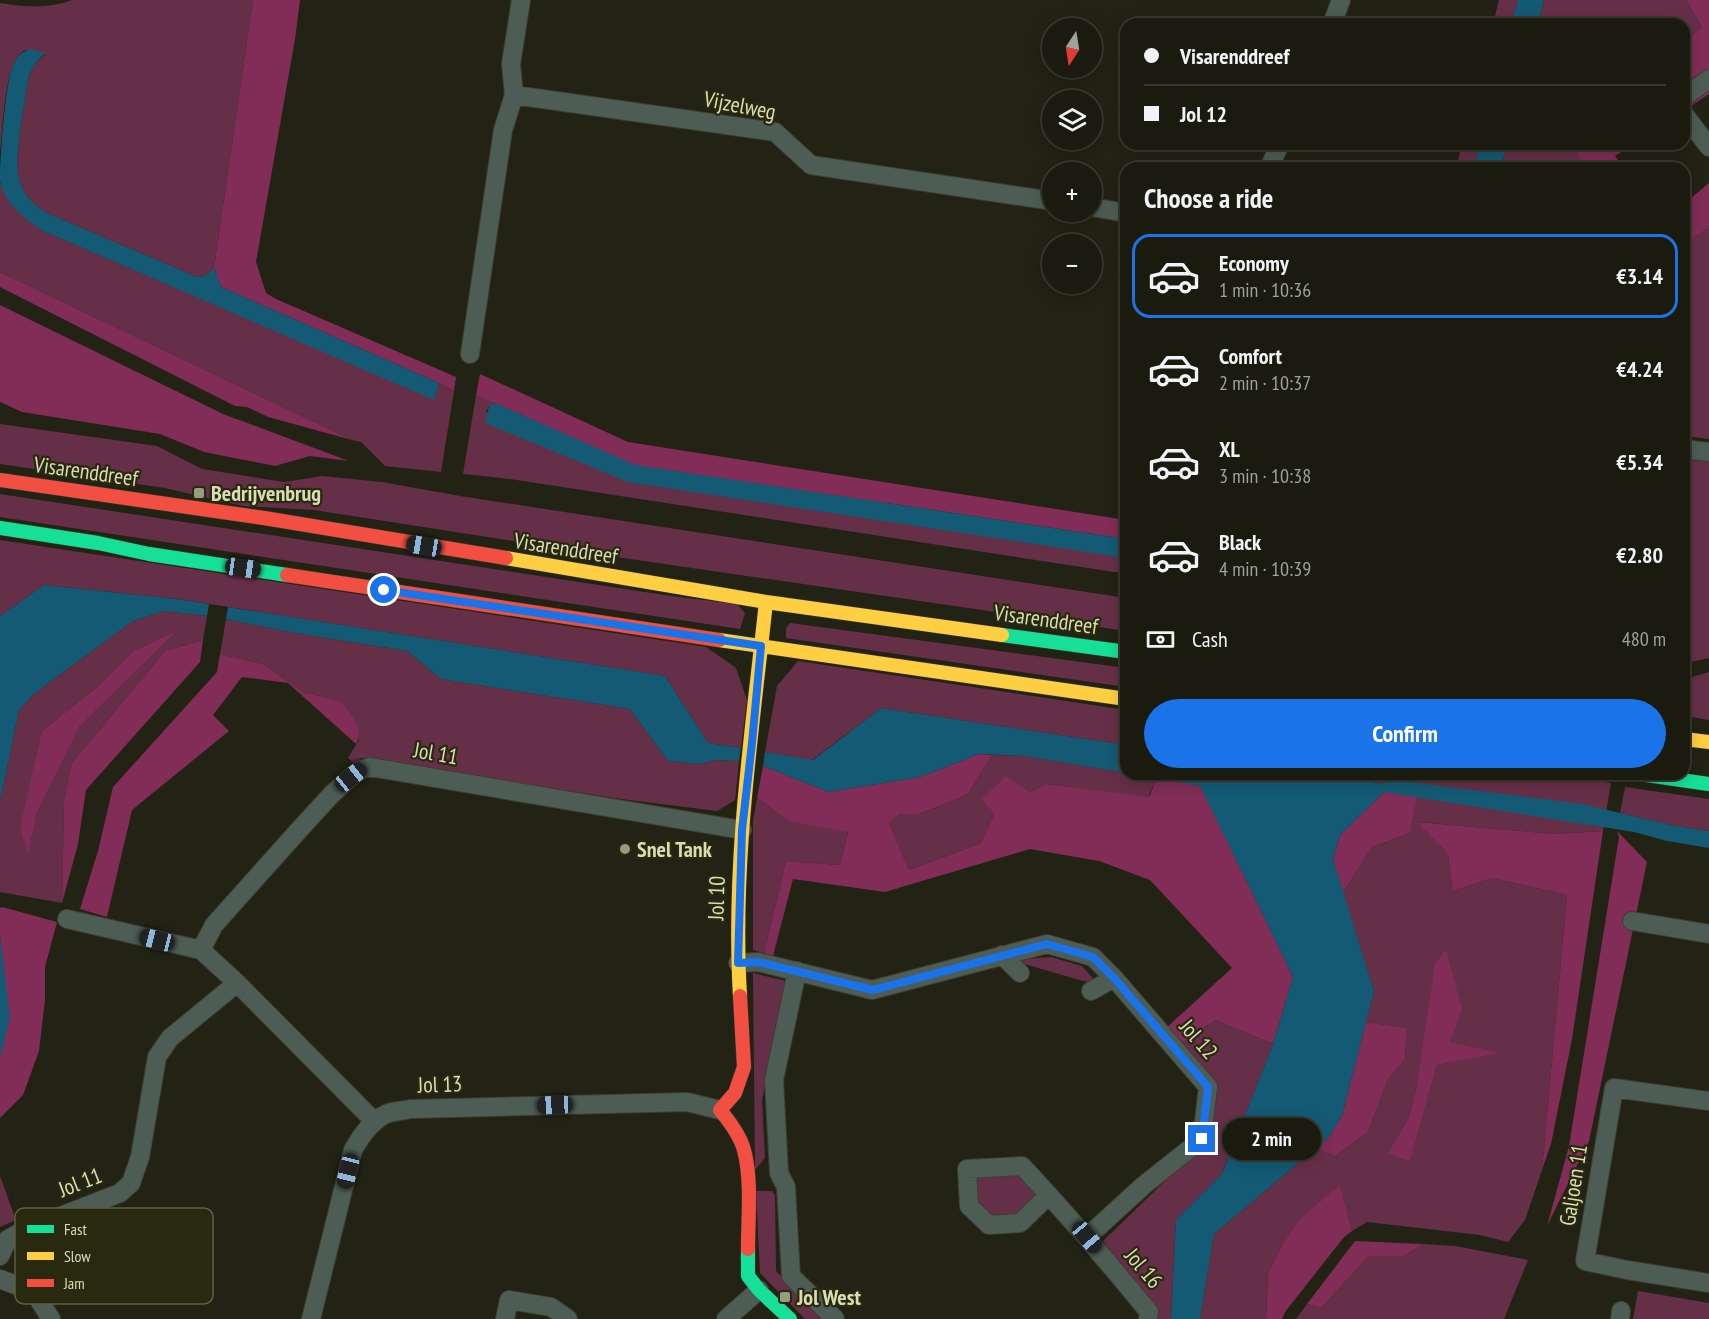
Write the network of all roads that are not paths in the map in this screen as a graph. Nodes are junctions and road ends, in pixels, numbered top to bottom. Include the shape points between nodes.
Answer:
1 (520, 0) edge
2 (1341, 0) edge
3 (1334, 18) edge
4 (1709, 79) edge
5 (1690, 93) edge
6 (514, 95) junction
7 (1690, 122) edge
8 (1709, 147) edge
9 (1042, 199) edge
10 (1102, 209) edge
11 (1120, 212) edge
12 (470, 354) dead end
13 (1690, 449) edge
14 (1709, 452) edge
15 (0, 480) edge
16 (0, 528) edge
17 (766, 602) junction
18 (761, 646) junction
19 (1120, 651) edge
20 (1120, 698) edge
21 (1690, 740) edge
22 (1709, 742) edge
23 (1681, 780) edge
24 (1709, 784) edge
25 (742, 830) junction
26 (67, 919) dead end
27 (1632, 921) dead end
28 (1709, 934) edge
29 (201, 951) junction
30 (1002, 955) junction
31 (738, 963) junction
32 (797, 971) junction
33 (1020, 973) dead end
34 (1114, 978) junction
35 (237, 983) junction
36 (1091, 991) dead end
37 (1709, 1101) edge
38 (720, 1110) junction
39 (375, 1121) junction
40 (779, 1173) junction
41 (748, 1181) junction
42 (1049, 1196) junction
43 (81, 1208) edge
44 (15, 1235) edge
45 (1087, 1237) junction
46 (0, 1256) edge
47 (0, 1279) edge
48 (1709, 1283) edge
49 (15, 1285) edge
50 (759, 1290) junction
51 (41, 1304) edge
52 (51, 1319) edge
53 (311, 1319) edge
54 (505, 1319) edge
55 (568, 1319) edge
56 (726, 1319) edge
57 (790, 1319) edge
58 (836, 1319) edge
59 (1148, 1319) edge

1 - 6 street via 511,64
2 - 3 street
4 - 5 street
6 - 9 street, Vijzelweg via 775,132 811,165
6 - 12 street via 503,130
7 - 8 street
10 - 11 street
13 - 14 street
15 - 17 main road, Visarenddreef via 264,518
16 - 18 main road
17 - 18 main road, Jol 10
17 - 19 main road, Visarenddreef
18 - 20 main road
18 - 25 main road, Jol 10
21 - 22 main road
23 - 24 main road
25 - 29 street, Jol 11 via 370,767 360,770 325,801 214,925
25 - 31 main road, Jol 10
26 - 29 street
27 - 28 street
29 - 35 street
30 - 32 street, Jol 12 via 873,990
30 - 33 street
30 - 34 street, Jol 12 via 1047,944 1093,957
31 - 32 street, Jol 12 via 758,962
31 - 38 main road, Jol 10 via 744,1067 735,1093
32 - 40 street via 774,1080
34 - 36 street
34 - 45 street, Jol 12 via 1208,1087 1202,1139
35 - 39 street
35 - 43 street, Jol 11 via 170,1038 157,1057 132,1183 120,1193
37 - 48 street, Galjoen 11 via 1614,1088 1585,1261
38 - 39 street, Jol 13 via 687,1102 410,1109 386,1114
38 - 41 main road via 734,1127 744,1150
39 - 53 street via 353,1149
40 - 41 street
40 - 58 street via 786,1186 791,1276
41 - 50 main road via 748,1276
42 - 42 street, Jol 16 via 1020,1223 988,1226 969,1206 968,1169 1022,1166
42 - 45 street, Jol 16
44 - 46 street, Jol 11 via 8,1239
45 - 59 street, Jol 16 via 1149,1312
47 - 49 street
50 - 56 street
50 - 57 main road
51 - 52 street
54 - 55 street via 509,1300 551,1307

